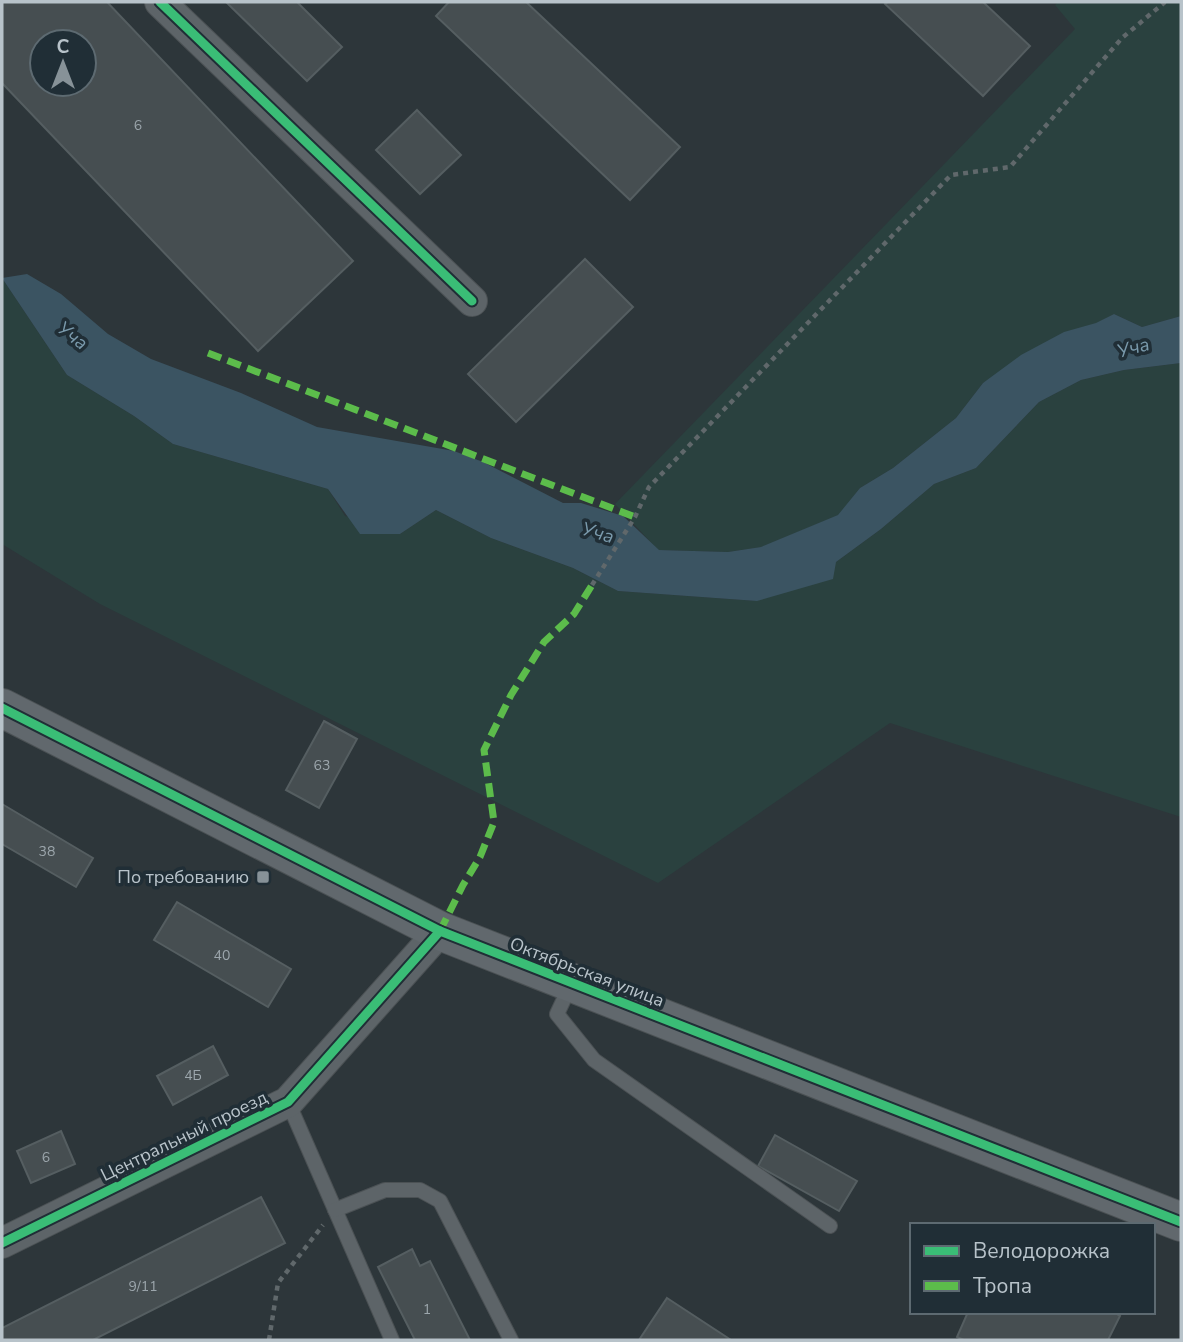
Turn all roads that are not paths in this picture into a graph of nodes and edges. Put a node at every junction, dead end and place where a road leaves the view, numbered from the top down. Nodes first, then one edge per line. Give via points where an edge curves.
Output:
1 (160, 2) edge
2 (472, 301) dead end
3 (2, 708) edge
4 (440, 932) junction
5 (572, 983) junction
6 (288, 1102) junction
7 (335, 1210) junction
8 (1181, 1222) edge
9 (830, 1226) dead end
10 (2, 1243) edge
11 (392, 1340) edge
12 (511, 1340) edge

1 - 2 street
3 - 4 street, Октябрьская улица
4 - 5 street, Октябрьская улица
4 - 6 street, Центральный проезд
5 - 8 street, Октябрьская улица
5 - 9 lane via 557,1014 594,1060
6 - 7 lane
6 - 10 street, Центральный проезд
7 - 11 lane
7 - 12 lane via 385,1190 420,1190 440,1200

